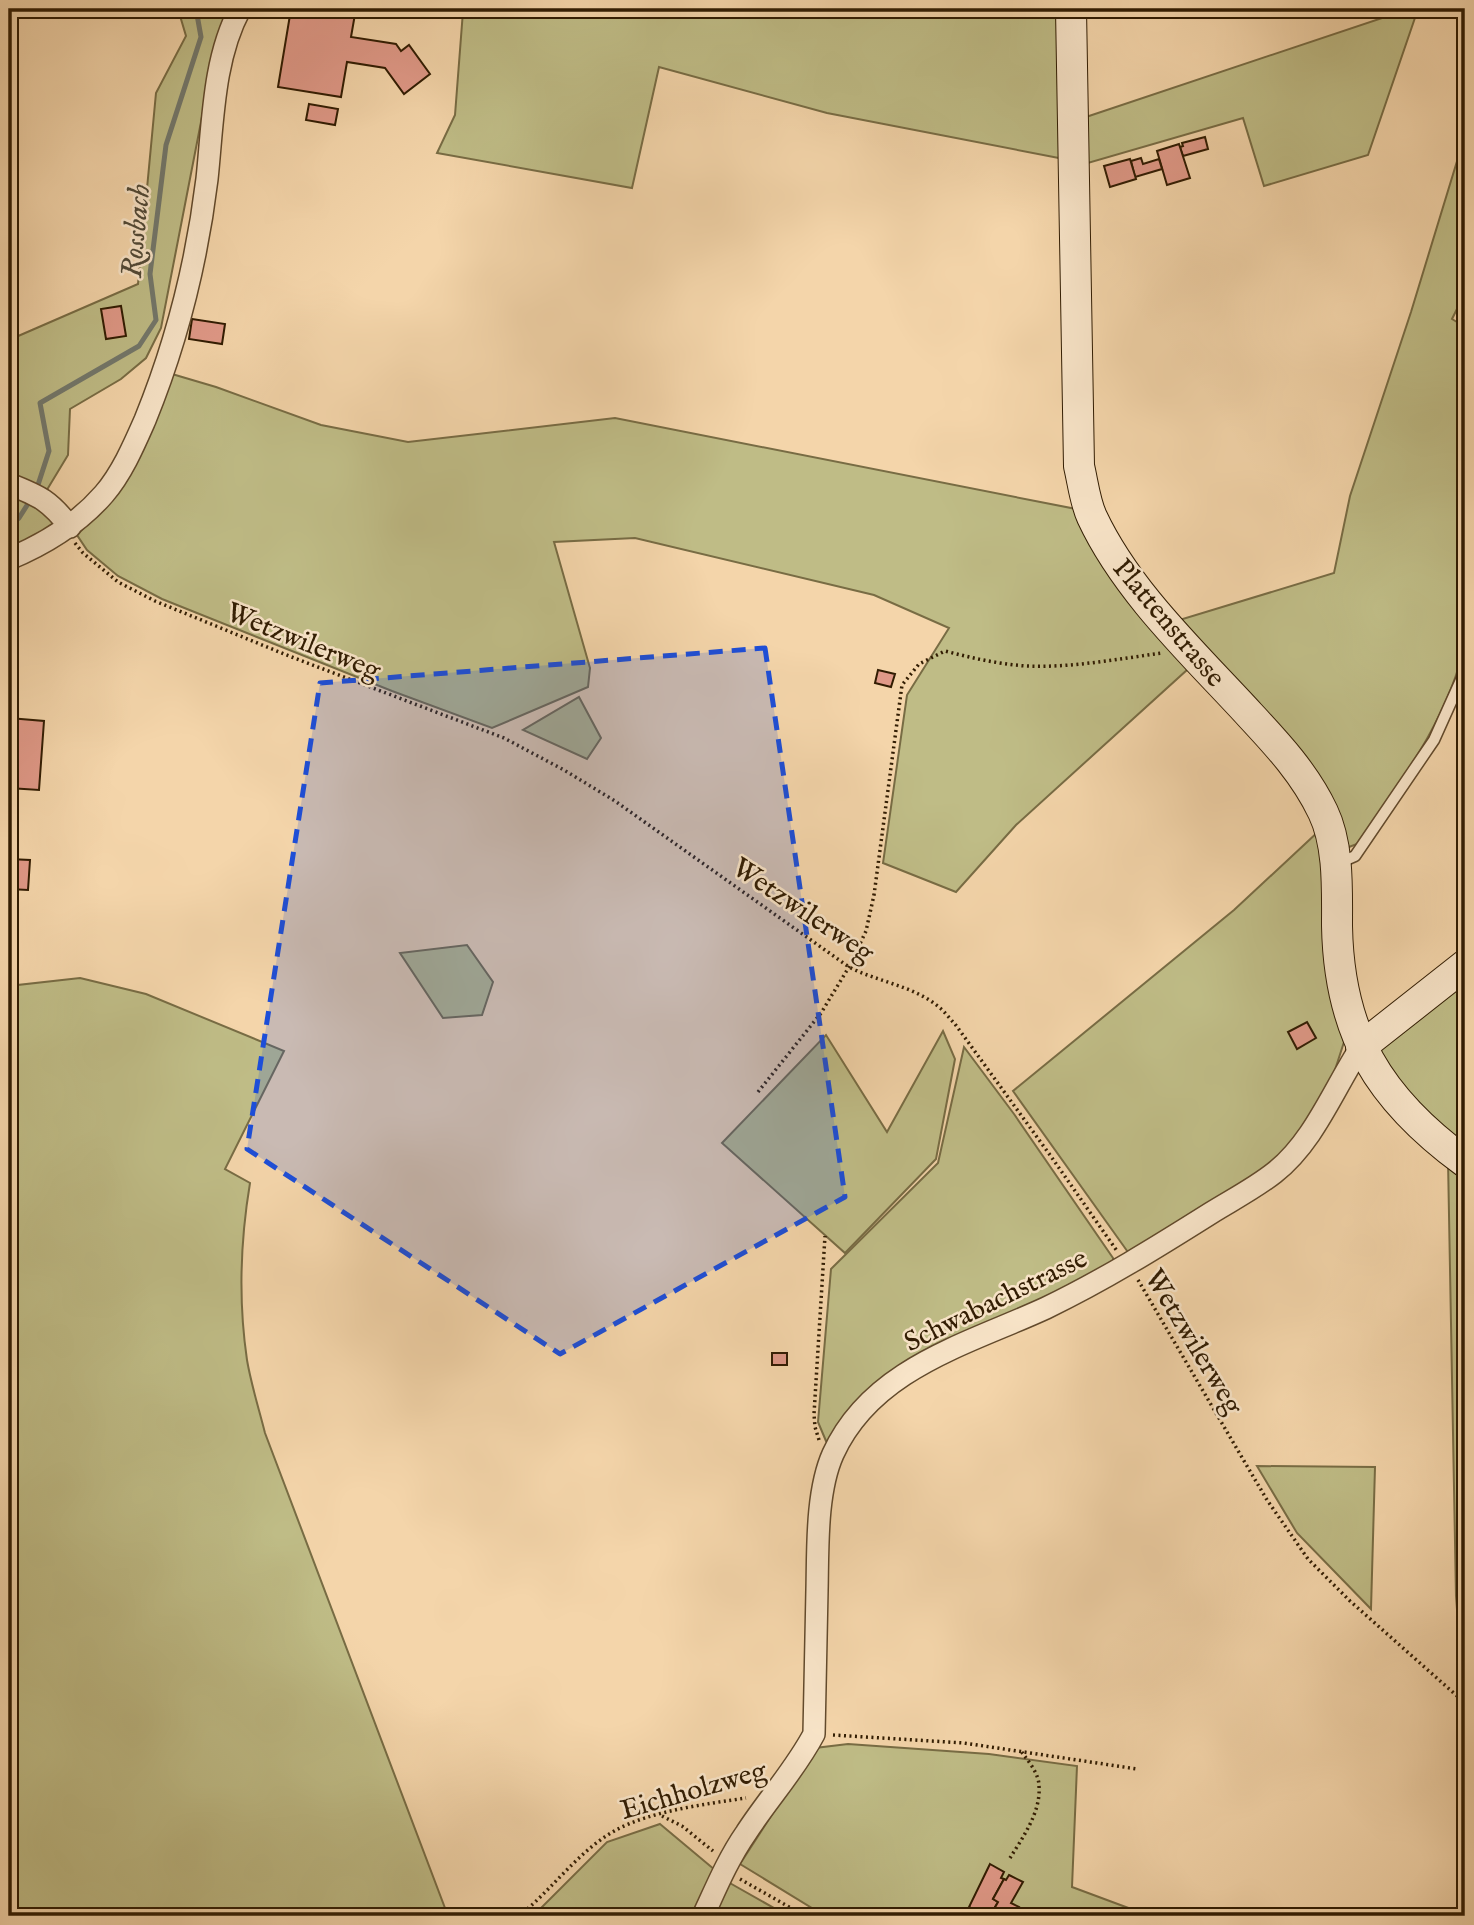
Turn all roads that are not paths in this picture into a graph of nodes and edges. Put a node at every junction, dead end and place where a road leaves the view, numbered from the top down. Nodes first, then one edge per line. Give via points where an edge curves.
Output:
1 (240, 9) edge
2 (1071, 9) edge
3 (26, 491) edge
4 (70, 527) junction
5 (9, 559) edge
6 (1465, 671) edge
7 (1336, 864) junction
8 (1465, 965) edge
9 (1361, 1047) junction
10 (1465, 1162) edge
11 (704, 1916) edge

1 - 4 street via 223,52 200,222 163,377 131,452 105,493
2 - 7 street, Plattenstrasse via 1079,466 1091,514 1113,557 1145,598 1307,781 1325,815
3 - 4 street via 56,508
4 - 5 street
6 - 7 lane via 1434,740 1355,856
7 - 9 street, Plattenstrasse via 1338,952 1345,1001
8 - 9 street
9 - 10 street, Plattenstrasse via 1387,1088
9 - 11 street, Schwabachstrasse via 1305,1139 1275,1173 1127,1266 909,1370 858,1415 832,1456 821,1502 814,1734 726,1866

